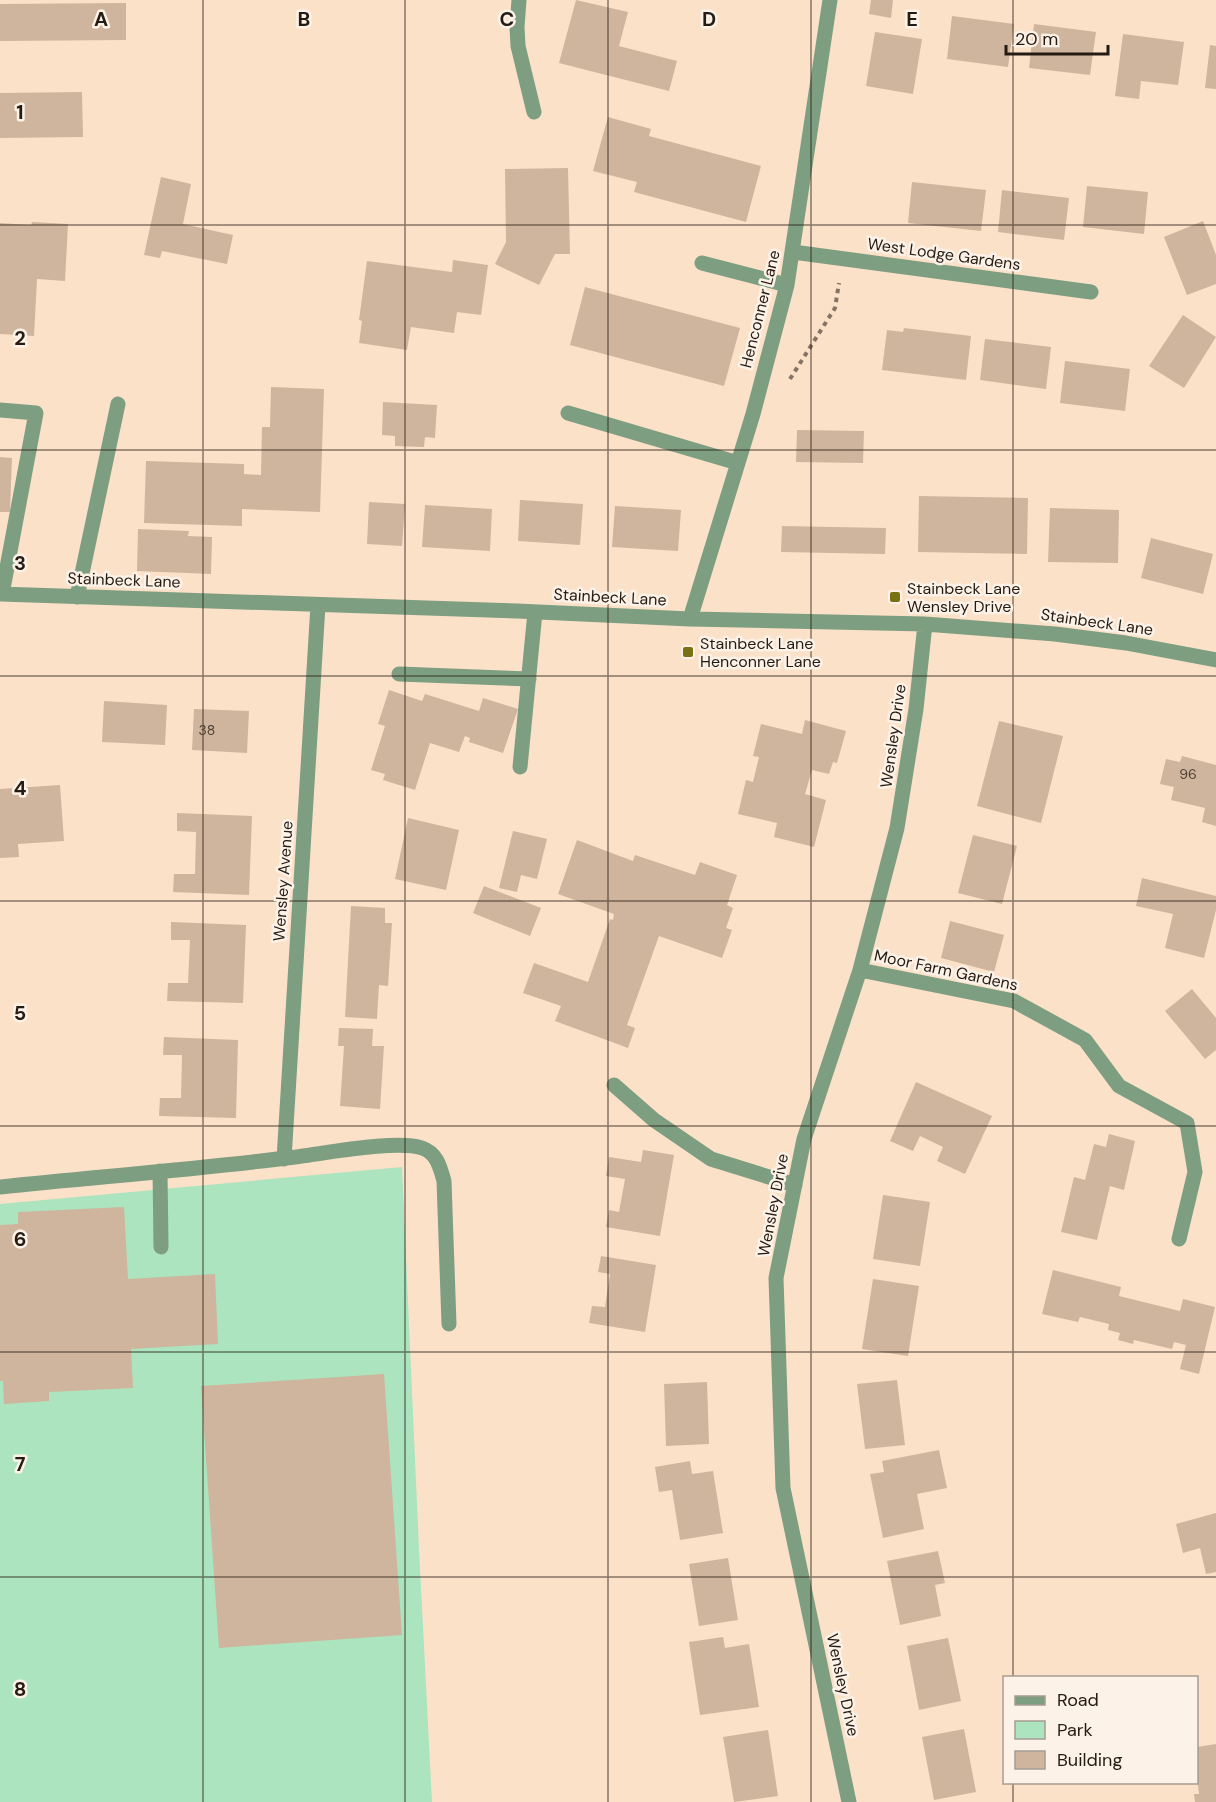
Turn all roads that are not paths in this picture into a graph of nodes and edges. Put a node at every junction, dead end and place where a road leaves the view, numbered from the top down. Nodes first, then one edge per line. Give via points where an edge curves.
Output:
1 (519, 0) edge
2 (830, 0) edge
3 (534, 112) dead end
4 (793, 252) junction
5 (702, 263) dead end
6 (787, 285) junction
7 (1091, 292) dead end
8 (118, 404) dead end
9 (0, 410) edge
10 (568, 413) dead end
11 (738, 463) junction
12 (1, 594) edge
13 (77, 597) junction
14 (318, 605) junction
15 (535, 612) junction
16 (690, 619) junction
17 (925, 624) junction
18 (1216, 660) edge
19 (399, 674) dead end
20 (529, 679) junction
21 (520, 767) dead end
22 (860, 970) junction
23 (614, 1084) dead end
24 (284, 1159) junction
25 (160, 1171) junction
26 (795, 1185) junction
27 (0, 1186) edge
28 (1179, 1239) dead end
29 (161, 1247) dead end
30 (449, 1324) dead end
31 (849, 1802) edge

1 - 3 street via 518,46
2 - 4 street, Henconner Lane
4 - 6 street, Henconner Lane
4 - 7 street, West Lodge Gardens
5 - 6 street
6 - 11 street, Henconner Lane
8 - 13 street
9 - 12 street via 36,413
10 - 11 street
11 - 16 street, Henconner Lane
12 - 13 street, Stainbeck Lane
13 - 14 street, Stainbeck Lane
14 - 15 street, Stainbeck Lane
14 - 24 street, Wensley Avenue
15 - 16 street, Stainbeck Lane
15 - 20 street
16 - 17 street, Stainbeck Lane
17 - 18 street, Stainbeck Lane via 1055,634
17 - 22 street, Wensley Drive via 897,828
19 - 20 street
20 - 21 street
22 - 26 street, Wensley Drive via 804,1139
22 - 28 street, Moor Farm Gardens via 1014,1001 1084,1040 1119,1086 1187,1123 1195,1172
23 - 26 street via 654,1120 711,1159
24 - 25 street
24 - 30 street via 399,1145 430,1152 444,1181
25 - 27 street
25 - 29 street
26 - 31 street, Wensley Drive via 776,1278 783,1488

